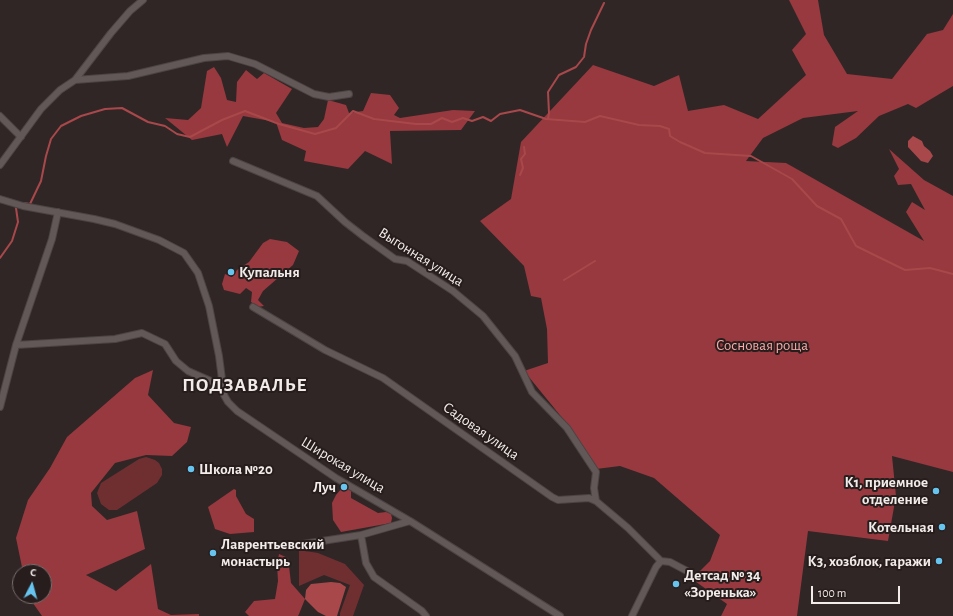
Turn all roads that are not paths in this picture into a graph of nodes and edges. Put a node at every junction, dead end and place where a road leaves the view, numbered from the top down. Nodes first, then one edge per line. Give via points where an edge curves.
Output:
1 (144, 0) edge
2 (75, 80) junction
3 (349, 94) dead end
4 (0, 116) edge
5 (21, 137) junction
6 (233, 161) dead end
7 (0, 165) edge
8 (0, 199) edge
9 (58, 212) junction
10 (253, 307) dead end
11 (16, 345) junction
12 (222, 386) junction
13 (0, 406) edge
14 (596, 501) junction
15 (410, 521) junction
16 (361, 535) junction
17 (290, 546) dead end
18 (661, 561) junction
19 (687, 571) dead end
20 (426, 616) edge
21 (560, 616) edge
22 (632, 616) edge

1 - 2 street via 130,11 111,33
2 - 3 street via 128,76 204,58 228,56 255,64 314,94 329,97
2 - 5 street via 60,90 41,109
4 - 5 street
5 - 7 street
6 - 14 street, Выгонная улица via 317,196 345,222 395,259 407,261 453,291 483,316 515,356 532,392 567,428 596,472
8 - 9 street
9 - 11 street via 52,239
9 - 12 street, Широкая улица via 115,224 159,240 184,253 198,273 209,306
10 - 14 street, Садовая улица via 325,350 383,378 552,497 558,500 589,498
11 - 12 street via 115,339 142,333 165,344 176,361 188,371
11 - 13 street
12 - 15 street, Широкая улица via 228,402 237,411 336,478
14 - 18 street
15 - 16 street
15 - 21 street, Широкая улица
16 - 17 street
16 - 20 street via 366,563 374,576
18 - 19 street via 670,562
18 - 22 street

